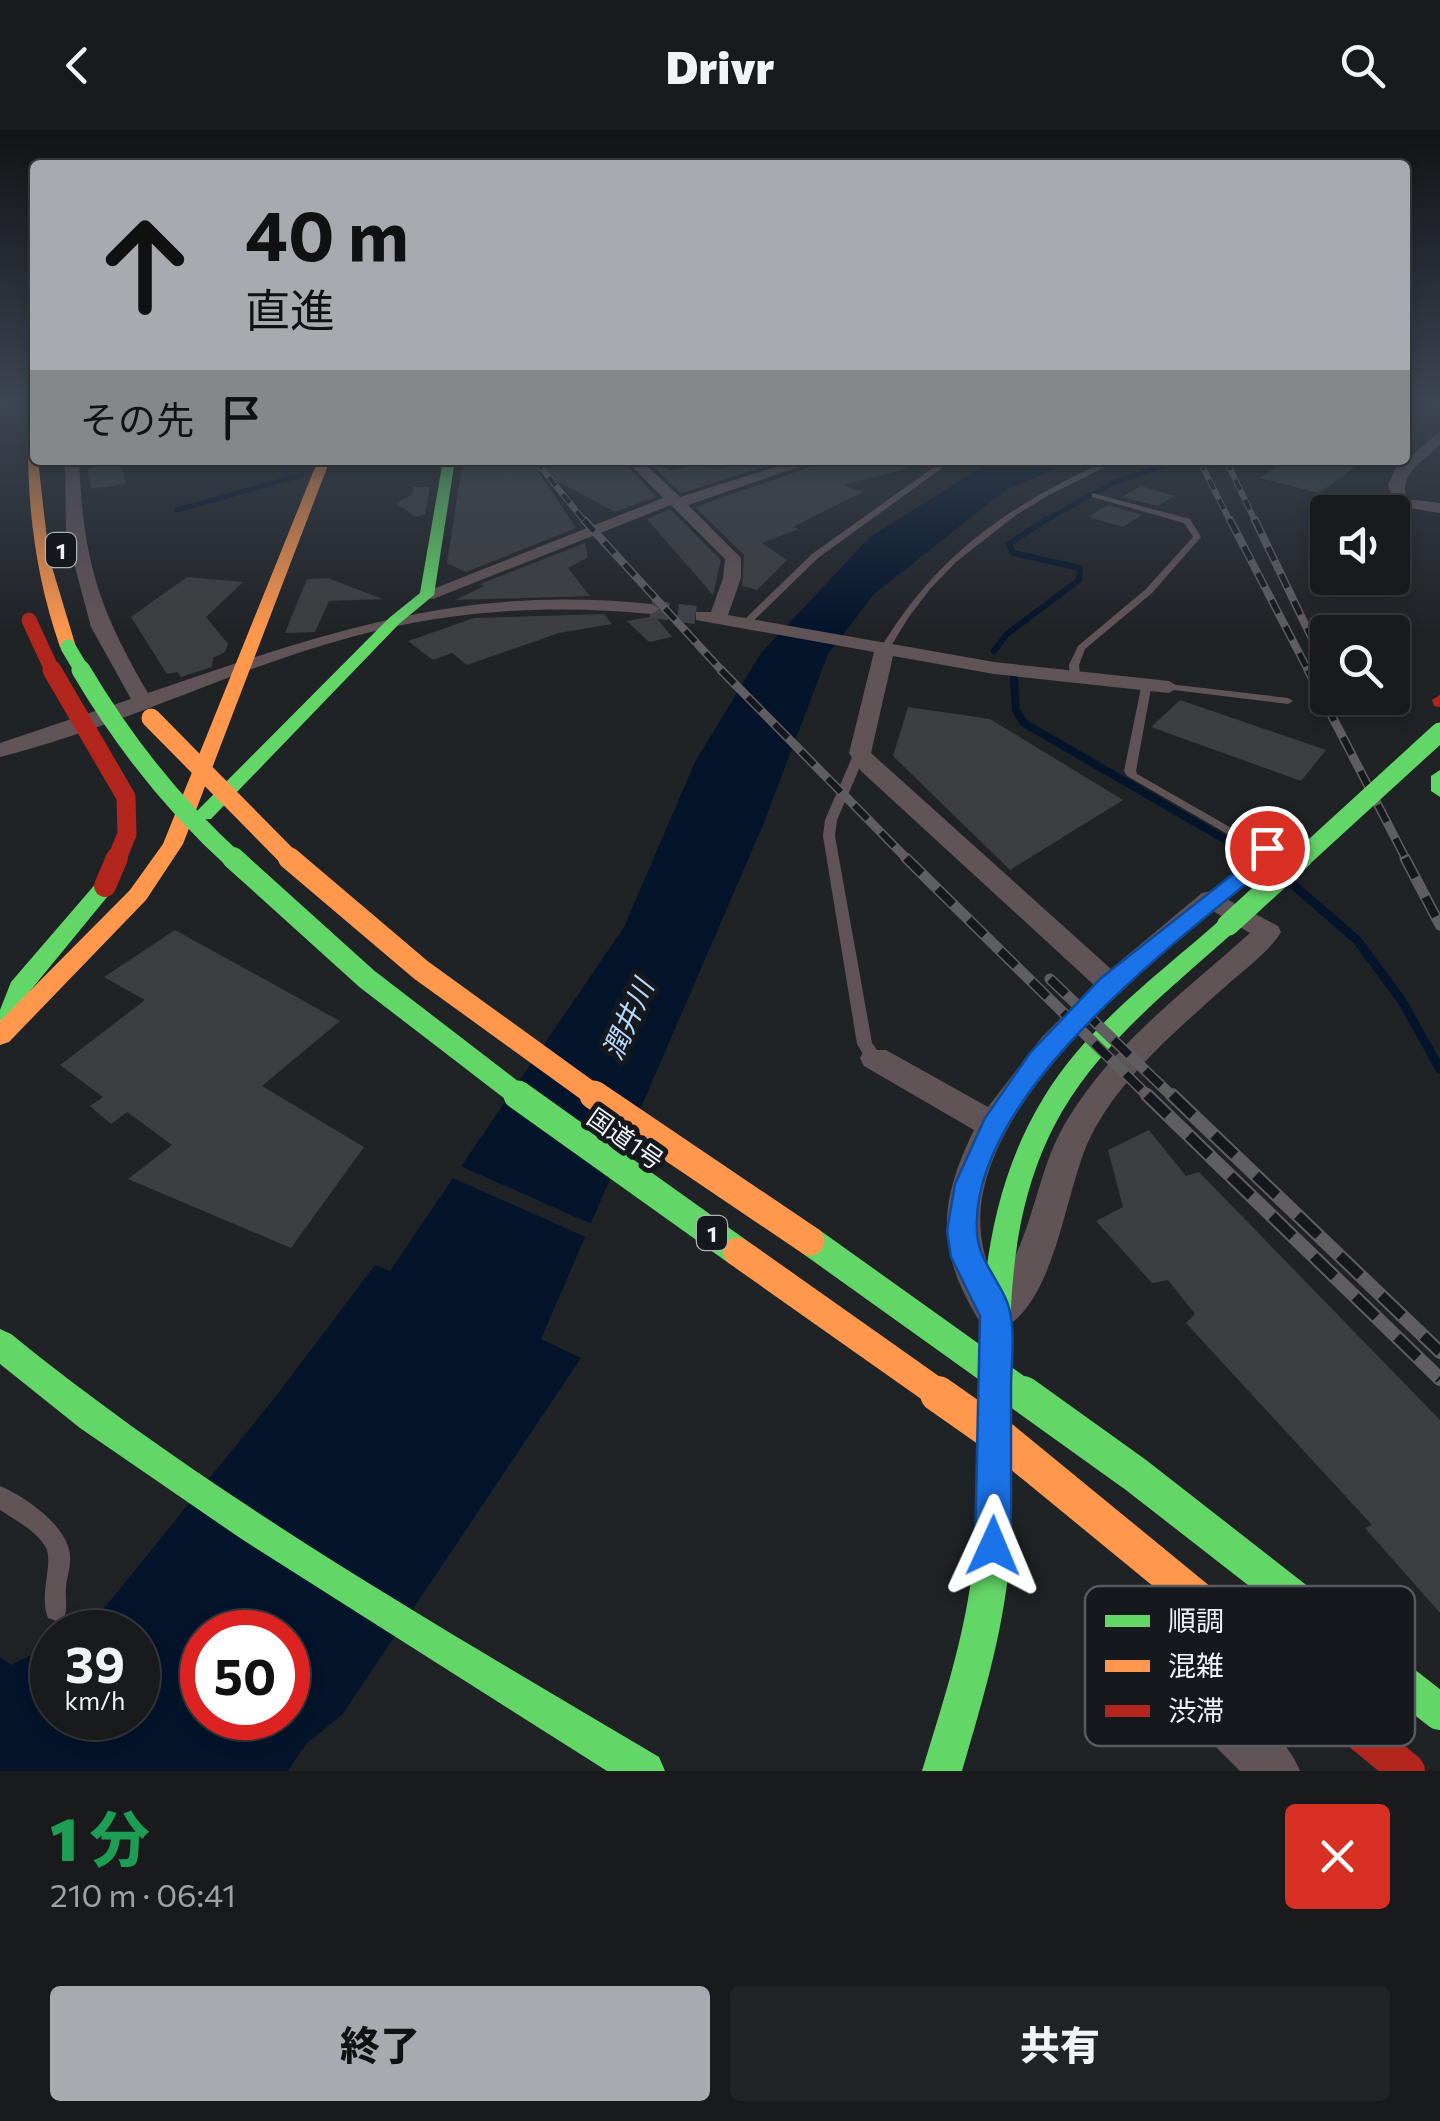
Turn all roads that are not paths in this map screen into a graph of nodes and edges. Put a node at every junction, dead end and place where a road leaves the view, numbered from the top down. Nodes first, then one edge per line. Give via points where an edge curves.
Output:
1 (32, 479) edge
2 (50, 479) edge
3 (73, 479) edge
4 (317, 479) edge
5 (447, 479) edge
6 (652, 479) edge
7 (750, 479) edge
8 (923, 479) edge
9 (1076, 479) edge
10 (1397, 479) edge
11 (1096, 495) dead end
12 (675, 501) junction
13 (1440, 508) edge
14 (30, 525) junction
15 (427, 595) junction
16 (651, 608) tunnel mouth
17 (394, 621) junction
18 (746, 624) junction
19 (885, 650) junction
20 (242, 668) junction
21 (1075, 676) junction
22 (1147, 684) junction
23 (1169, 687) joint
24 (1288, 701) dead end
25 (143, 702) junction
26 (1440, 732) edge
27 (0, 750) edge
28 (860, 753) junction
29 (1440, 776) edge
30 (1440, 792) edge
31 (173, 844) junction
32 (1220, 912) junction
33 (1110, 984) junction
34 (3, 1030) edge
35 (875, 1058) joint
36 (994, 1126) junction
37 (996, 1315) junction
38 (0, 1344) edge
39 (0, 1496) edge
40 (1181, 1586) edge
41 (1283, 1586) edge
42 (56, 1610) dead end
43 (1415, 1692) edge
44 (1440, 1712) edge
45 (1250, 1746) edge
46 (1376, 1746) edge
47 (644, 1771) edge
48 (942, 1771) edge
49 (1275, 1771) edge
50 (1406, 1771) edge

1 - 14 main road, 国道1号 / 1
2 - 41 main road, 国道1号 / 1, bridge via 51,514 69,580 94,636 142,708 260,838 424,975 968,1350
3 - 25 street via 74,533 100,627
4 - 20 main road
5 - 15 main road
6 - 12 street
7 - 12 street
8 - 18 lane via 816,556
9 - 19 lane via 1018,511 928,581
10 - 13 street via 1401,503
11 - 21 lane via 1187,521 1197,537 1149,591 1081,648
12 - 15 street
12 - 18 street via 733,558 732,578 710,617
14 - 34 main road, bridge via 24,564 29,620 76,716 128,794 130,829 105,886 19,988
14 - 40 main road, 国道1号 / 1, bridge via 68,647 108,715 189,818 367,978 498,1081 1002,1439
15 - 17 main road
16 - 17 street via 546,602
17 - 20 street
17 - 31 main road
18 - 19 street
19 - 21 street
19 - 28 street
20 - 25 street
20 - 31 main road
21 - 22 street
22 - 23 street
22 - 32 lane via 1130,772 1271,854 1252,868
23 - 24 lane
25 - 27 street
26 - 32 main road, bridge
28 - 33 street
28 - 35 lane via 830,836 864,1044
29 - 30 main road
31 - 34 main road via 138,895
32 - 33 street
32 - 37 street via 1268,932 1150,1042 1086,1116 1058,1176 1031,1268
33 - 36 street via 1039,1060
35 - 36 street
36 - 37 street via 970,1184 962,1231 977,1285
37 - 48 main road via 993,1546
38 - 47 main road via 176,1474 432,1646
39 - 42 lane via 55,1540
43 - 44 main road, 国道1号 / 1, bridge
45 - 49 street
46 - 50 main road, 国道1号 / 1, bridge

